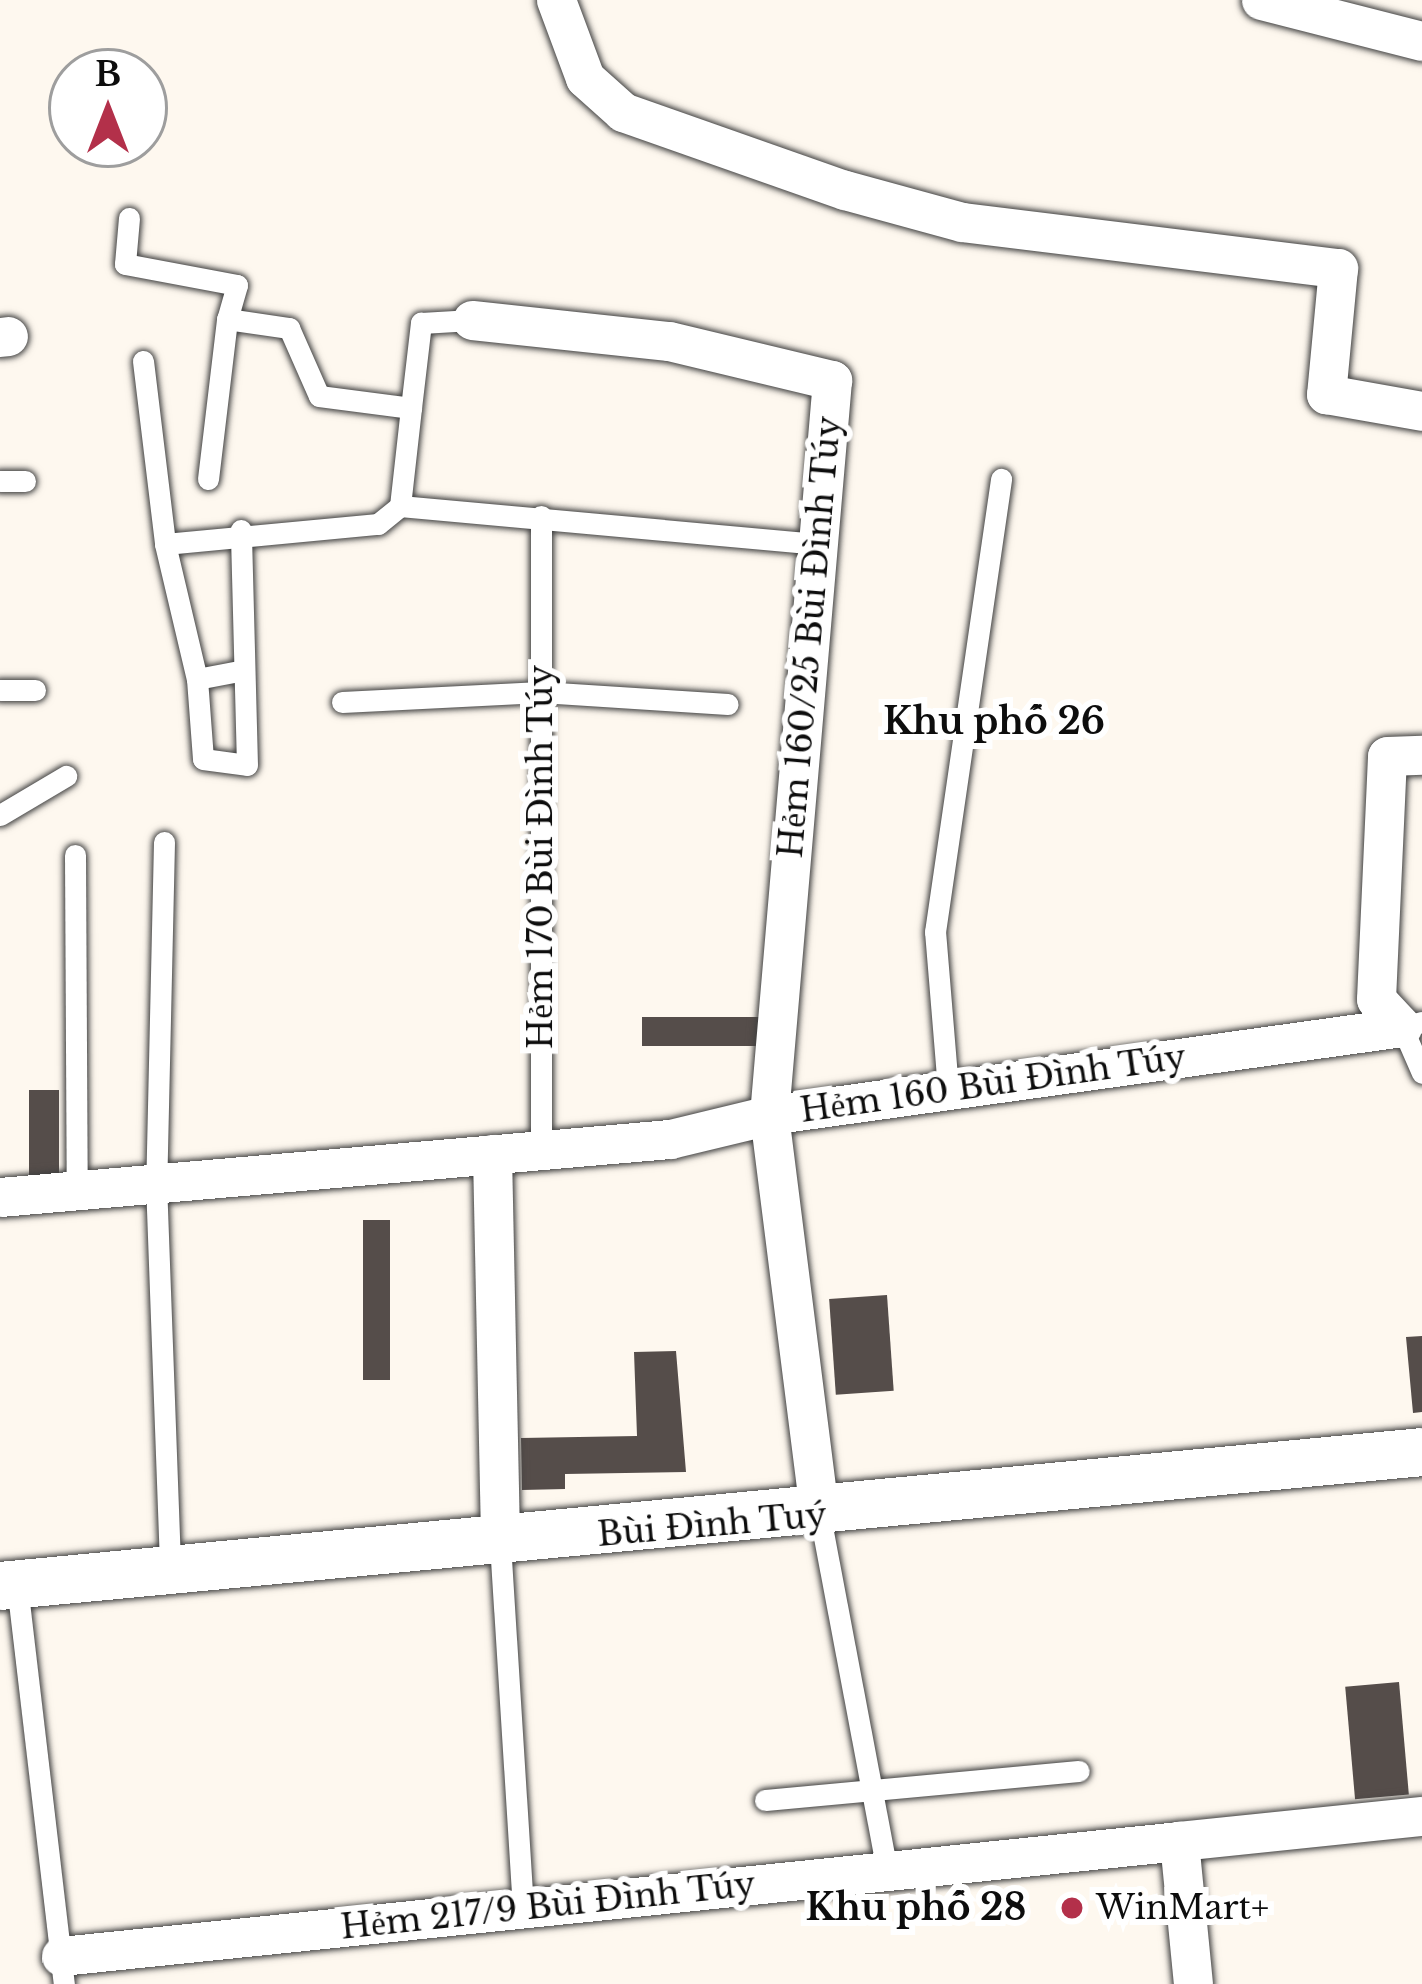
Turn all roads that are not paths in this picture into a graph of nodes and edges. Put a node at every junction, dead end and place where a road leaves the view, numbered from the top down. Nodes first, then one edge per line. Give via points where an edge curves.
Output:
1 (556, 0) edge
2 (1261, 0) edge
3 (1422, 41) edge
4 (129, 218) dead end
5 (227, 320) junction
6 (472, 320) joint
7 (143, 361) dead end
8 (411, 408) junction
9 (1422, 411) edge
10 (208, 479) dead end
11 (1001, 479) dead end
12 (0, 481) edge
13 (25, 481) dead end
14 (400, 506) junction
15 (541, 516) junction
16 (241, 530) junction
17 (165, 544) junction
18 (819, 544) junction
19 (244, 670) junction
20 (197, 679) junction
21 (0, 690) edge
22 (35, 690) dead end
23 (541, 692) junction
24 (342, 703) dead end
25 (728, 704) dead end
26 (1422, 755) edge
27 (66, 776) dead end
28 (0, 815) edge
29 (164, 842) dead end
30 (75, 855) dead end
31 (1412, 1024) edge
32 (1422, 1072) edge
33 (948, 1089) junction
34 (769, 1115) junction
35 (541, 1150) junction
36 (492, 1154) junction
37 (156, 1182) junction
38 (77, 1189) junction
39 (0, 1197) edge
40 (1422, 1452) edge
41 (820, 1516) junction
42 (500, 1544) junction
43 (170, 1571) junction
44 (9, 1585) edge
45 (1078, 1771) dead end
46 (878, 1790) junction
47 (765, 1799) dead end
48 (1422, 1816) edge
49 (1179, 1841) junction
50 (887, 1871) junction
51 (523, 1908) junction
52 (62, 1970) edge
53 (1193, 1984) edge

1 - 9 street via 585,78 623,112 845,190 962,222 1338,268 1326,394
2 - 3 street
4 - 5 lane via 125,264 237,284
5 - 8 lane via 289,328 319,396
5 - 10 lane
6 - 8 lane via 421,322
6 - 18 street, Hẻm 160/25 Bùi Đình Túy via 669,341 832,380
7 - 17 lane
8 - 14 lane
11 - 33 lane via 935,932
12 - 13 lane
14 - 15 lane
14 - 16 lane via 378,524
15 - 18 lane
15 - 23 lane, Hẻm 170 Bùi Đình Túy
16 - 17 lane
16 - 19 lane
17 - 20 lane
18 - 34 street, Hẻm 160/25 Bùi Đình Túy
19 - 20 lane
19 - 20 lane via 247,765 203,759
21 - 22 lane
23 - 24 lane
23 - 25 lane
23 - 35 lane, Hẻm 170 Bùi Đình Túy
26 - 31 street via 1387,756 1376,999
27 - 28 lane
29 - 37 lane
30 - 38 lane
31 - 32 lane
31 - 33 street, Hẻm 160 Bùi Đình Túy
33 - 34 street, Hẻm 160 Bùi Đình Túy
34 - 35 street via 670,1139
34 - 41 street, Hẻm 160 Bùi Đình Túy
35 - 36 street
36 - 37 street
36 - 42 street
37 - 38 street
37 - 43 lane
38 - 39 street
40 - 41 street, Bùi Đình Tuý
41 - 42 street, Bùi Đình Tuý
41 - 46 lane
42 - 43 street, Bùi Đình Tuý
42 - 51 lane
43 - 44 street, Bùi Đình Tuý
44 - 52 lane
45 - 46 lane
46 - 47 lane
46 - 50 lane
48 - 49 street, Hẻm 217/9 Bùi Đình Túy
49 - 50 street, Hẻm 217/9 Bùi Đình Túy
49 - 53 street
50 - 51 street, Hẻm 217/9 Bùi Đình Túy
51 - 52 street, Hẻm 217/9 Bùi Đình Túy

